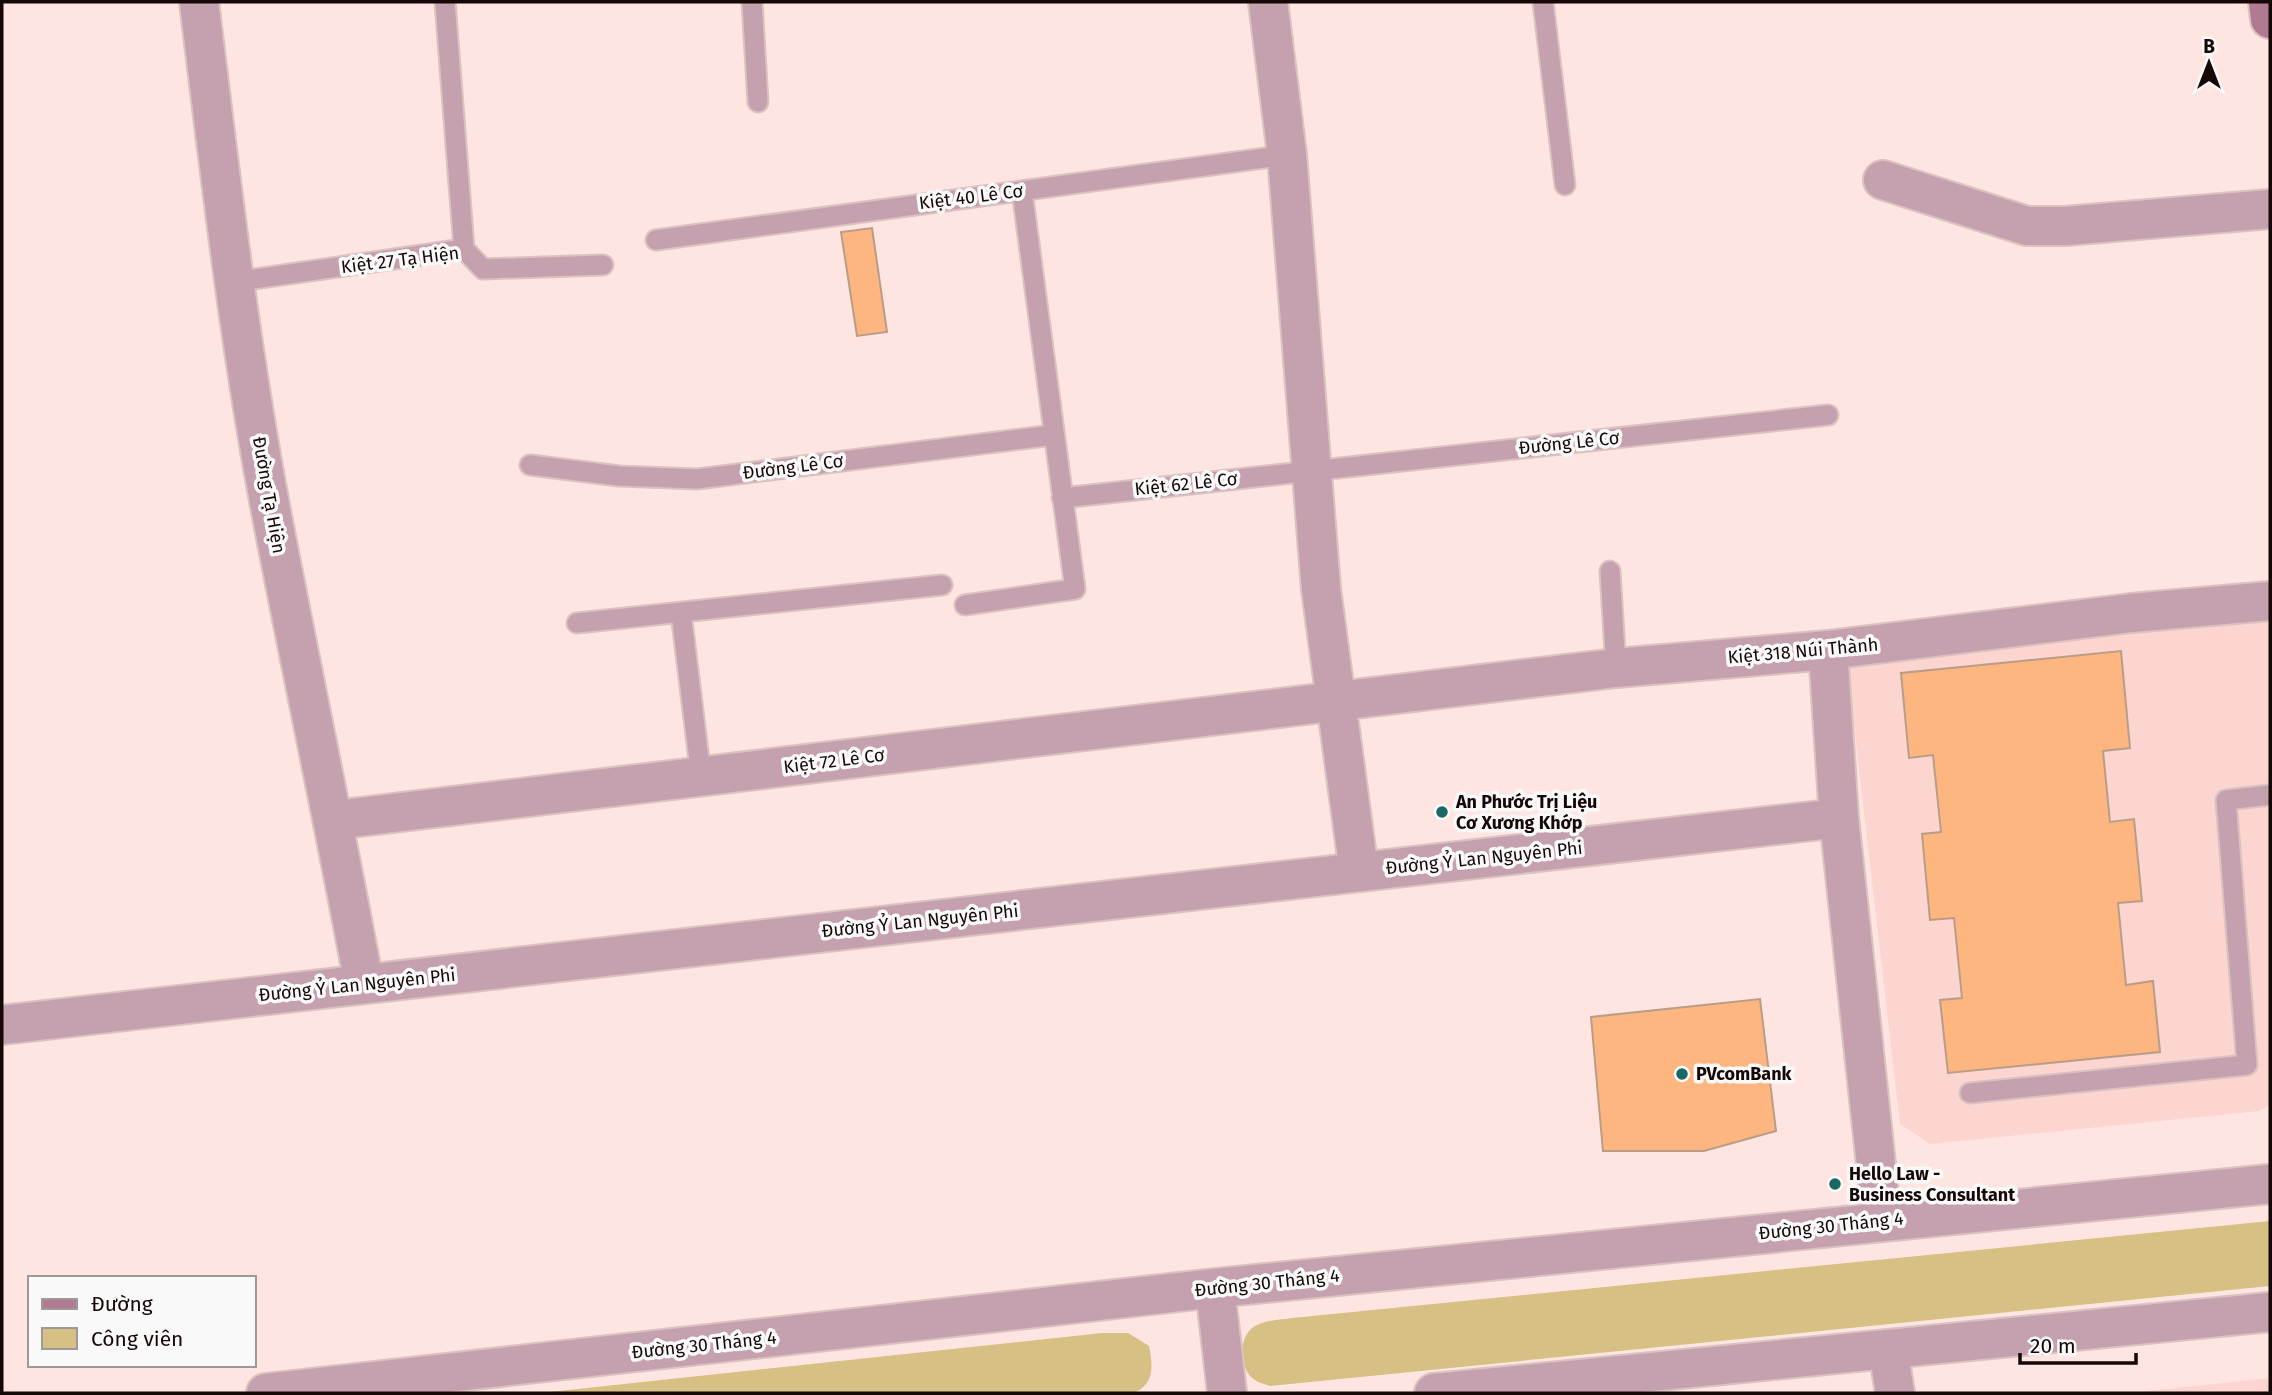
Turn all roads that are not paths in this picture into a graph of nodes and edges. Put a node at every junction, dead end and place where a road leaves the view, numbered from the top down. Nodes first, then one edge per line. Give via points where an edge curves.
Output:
1 (199, 2) edge
2 (445, 2) edge
3 (752, 2) edge
4 (1268, 2) edge
5 (1543, 2) edge
6 (2268, 2) edge
7 (2270, 19) edge
8 (758, 102) dead end
9 (1287, 155) junction
10 (1883, 180) dead end
11 (1565, 185) dead end
12 (1022, 191) junction
13 (2270, 209) edge
14 (656, 240) dead end
15 (464, 249) junction
16 (603, 265) dead end
17 (233, 282) junction
18 (1828, 415) dead end
19 (1054, 435) junction
20 (530, 465) dead end
21 (1310, 471) junction
22 (1062, 498) junction
23 (1610, 571) dead end
24 (942, 585) dead end
25 (2270, 601) edge
26 (965, 605) dead end
27 (681, 613) junction
28 (577, 623) dead end
29 (1828, 650) junction
30 (1616, 668) junction
31 (1335, 701) junction
32 (702, 776) junction
33 (2270, 795) edge
34 (1839, 818) junction
35 (334, 820) junction
36 (1359, 872) junction
37 (363, 984) junction
38 (2, 1025) edge
39 (1970, 1093) dead end
40 (2270, 1184) edge
41 (1882, 1221) junction
42 (1215, 1288) junction
43 (2270, 1312) edge
44 (1888, 1349) junction
45 (266, 1393) edge
46 (1227, 1393) edge
47 (1434, 1393) edge
48 (1895, 1393) edge

1 - 17 street, Đường Tạ Hiện
2 - 15 lane
3 - 8 lane
4 - 9 street
5 - 11 lane
6 - 7 main road
9 - 12 lane, Kiệt 40 Lê Cơ
9 - 21 street
10 - 13 street via 2027,226
12 - 14 lane, Kiệt 40 Lê Cơ
12 - 19 lane
15 - 16 lane, Kiệt 27 Tạ Hiện via 483,269
15 - 17 lane, Kiệt 27 Tạ Hiện
17 - 35 street, Đường Tạ Hiện via 271,510
18 - 21 lane, Đường Lê Cơ
19 - 20 lane, Đường Lê Cơ via 696,479
19 - 22 lane
21 - 22 lane, Kiệt 62 Lê Cơ
21 - 31 street
22 - 26 lane via 1075,589
23 - 30 lane
24 - 27 lane
25 - 29 street, Kiệt 318 Núi Thành
27 - 28 lane
27 - 32 lane
29 - 30 street, Kiệt 318 Núi Thành
29 - 34 street
30 - 31 street, Kiệt 318 Núi Thành
31 - 32 street, Kiệt 72 Lê Cơ
31 - 36 street
32 - 35 street, Kiệt 72 Lê Cơ
33 - 39 lane via 2226,800 2247,1065
34 - 36 street, Đường Ỷ Lan Nguyên Phi
34 - 41 street
35 - 37 street, Đường Tạ Hiện
36 - 37 street, Đường Ỷ Lan Nguyên Phi
37 - 38 street, Đường Ỷ Lan Nguyên Phi
40 - 41 street, Đường 30 Tháng 4
41 - 42 street, Đường 30 Tháng 4
42 - 45 street, Đường 30 Tháng 4
42 - 46 street
43 - 44 street
44 - 47 street
44 - 48 street

